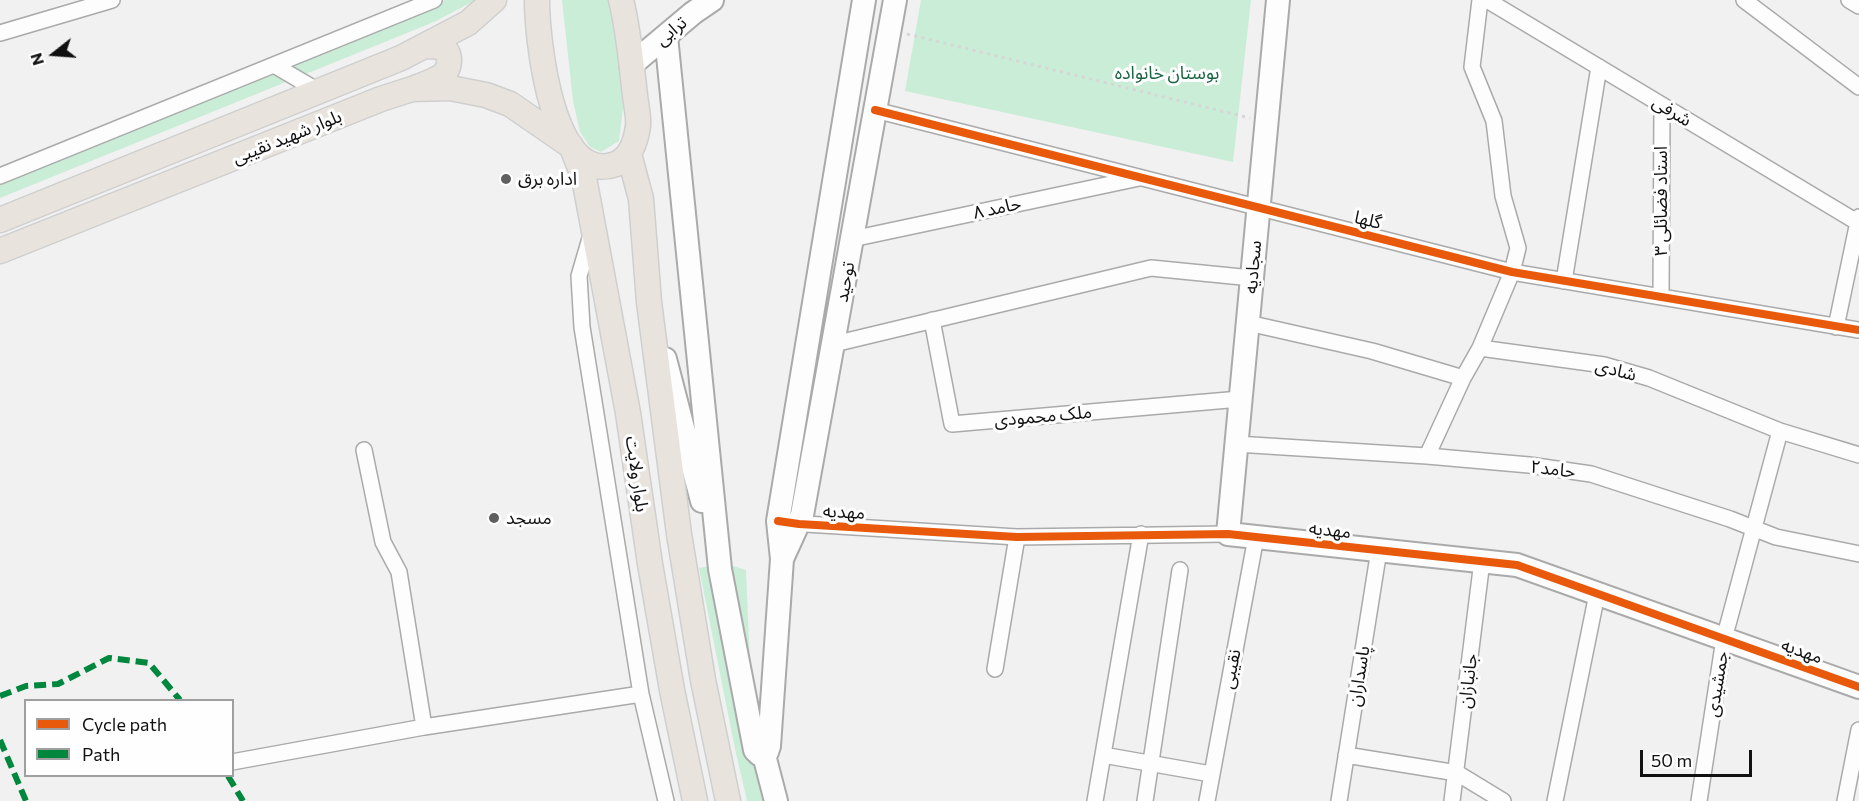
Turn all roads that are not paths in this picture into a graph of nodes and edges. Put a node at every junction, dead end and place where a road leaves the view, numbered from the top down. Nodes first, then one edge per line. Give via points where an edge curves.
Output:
1 (112, 0) edge
2 (434, 0) edge
3 (494, 0) edge
4 (537, 0) edge
5 (621, 0) edge
6 (712, 0) edge
7 (864, 0) edge
8 (895, 0) edge
9 (1278, 0) edge
10 (1480, 0) edge
11 (1487, 0) edge
12 (1744, 0) edge
13 (1849, 0) edge
14 (1859, 6) edge
15 (0, 33) edge
16 (666, 36) junction
17 (426, 46) junction
18 (274, 65) junction
19 (632, 65) junction
20 (1599, 67) junction
21 (1859, 87) edge
22 (412, 90) junction
23 (320, 92) junction
24 (1662, 105) junction
25 (875, 110) junction
26 (572, 148) junction
27 (628, 154) junction
28 (0, 176) edge
29 (1142, 178) junction
30 (1258, 207) junction
31 (1858, 219) edge
32 (0, 220) edge
33 (593, 229) junction
34 (852, 239) junction
35 (0, 251) edge
36 (1512, 272) junction
37 (1252, 278) junction
38 (1564, 281) junction
39 (1661, 297) junction
40 (650, 302) junction
41 (932, 320) junction
42 (1248, 323) junction
43 (1836, 327) junction
44 (1859, 330) edge
45 (834, 344) junction
46 (1480, 348) junction
47 (1463, 378) junction
48 (1240, 399) junction
49 (1780, 431) junction
50 (1236, 444) junction
51 (364, 450) dead end
52 (1859, 455) edge
53 (1427, 456) junction
54 (788, 523) junction
55 (1753, 528) junction
56 (1141, 534) junction
57 (1228, 534) junction
58 (1017, 537) junction
59 (1256, 537) junction
60 (1379, 550) junction
61 (1859, 555) edge
62 (1482, 561) junction
63 (720, 569) junction
64 (1180, 570) dead end
65 (1597, 594) junction
66 (1724, 639) junction
67 (995, 669) dead end
68 (1859, 687) edge
69 (641, 694) junction
70 (424, 727) junction
71 (1859, 730) edge
72 (764, 755) junction
73 (1103, 755) junction
74 (1346, 755) junction
75 (234, 762) edge
76 (1150, 765) junction
77 (1456, 773) junction
78 (1211, 774) junction
79 (666, 801) edge
80 (694, 801) edge
81 (728, 801) edge
82 (777, 801) edge
83 (1095, 801) edge
84 (1145, 801) edge
85 (1207, 801) edge
86 (1339, 801) edge
87 (1452, 801) edge
88 (1503, 801) edge
89 (1555, 801) edge
90 (1699, 801) edge
91 (1845, 801) edge

1 - 15 street
2 - 18 street
3 - 17 main road, بلوار شهید نقیبی via 468,22
4 - 26 main road, بلوار ولایت via 548,91 562,132
5 - 19 main road
6 - 16 main road, ترابی
7 - 54 main road, توحید
8 - 25 main road, توحید
9 - 30 main road, سجادیه
10 - 36 street via 1472,68 1494,121 1503,196 1518,248
11 - 20 street, شرفی
12 - 21 street
13 - 14 street
16 - 19 main road, ترابی
16 - 63 main road
17 - 22 main road via 446,50 449,66 444,75
17 - 23 main road, بلوار شهید نقیبی
18 - 23 street
18 - 28 street
19 - 27 main road via 638,125
20 - 24 street, شرفی
20 - 38 street
22 - 26 main road, بلوار شهید نقیبی via 450,88 486,95 510,104
22 - 35 main road, بلوار شهید نقیبی
23 - 32 main road, بلوار شهید نقیبی
24 - 31 street, شرفی
24 - 39 street, استاد فضائلی ۳
25 - 29 street, گلها
25 - 34 main road, توحید
26 - 27 main road, بلوار شهید نقیبی via 597,168 621,161
26 - 33 main road, بلوار ولایت via 584,178
27 - 40 main road, بلوار ولایت via 641,199
29 - 30 street, گلها
29 - 34 street, حامد ۸
30 - 36 street, گلها
30 - 37 main road, سجادیه
31 - 43 street
33 - 69 street via 579,276 582,327
33 - 80 main road, بلوار ولایت
34 - 45 main road, توحید
36 - 38 street, گلها
36 - 46 street
37 - 41 street via 1151,268
37 - 42 main road, سجادیه
38 - 39 street, گلها
39 - 43 street, گلها
40 - 63 main road
40 - 81 main road, بلوار ولایت via 679,534
41 - 45 street
41 - 48 street, ملک محمودی via 952,424
42 - 47 street via 1372,351
42 - 48 main road, سجادیه
43 - 44 street, گلها
45 - 54 main road, توحید
46 - 47 street
46 - 49 street, شادی via 1604,365 1649,378
47 - 53 street
48 - 50 main road, سجادیه
49 - 52 street, شادی
49 - 55 street, جمشیدی
50 - 53 street, حامد۲
50 - 57 main road, سجادیه
51 - 70 street via 383,542 399,572
53 - 55 street, حامد۲ via 1591,474
54 - 58 street, مهدیه
54 - 72 main road, توحید via 769,746
55 - 61 street, حامد۲ via 1776,537
55 - 66 street, جمشیدی
56 - 57 street, مهدیه
56 - 58 street, مهدیه
56 - 73 street
57 - 59 main road, مهدیه
58 - 67 street
59 - 60 main road, مهدیه
59 - 78 street, نقیبی
60 - 62 main road, مهدیه
60 - 74 street, پاسداران
62 - 65 main road, مهدیه via 1517,565
62 - 77 street, جانبازان
63 - 72 main road via 755,750
64 - 76 street
65 - 66 main road, مهدیه
65 - 89 street
66 - 68 main road, مهدیه
66 - 90 street, جمشیدی
69 - 70 street
69 - 79 street
70 - 75 street
71 - 91 street
72 - 82 main road
73 - 76 street
73 - 83 street
74 - 77 street
74 - 86 street, پاسداران
76 - 78 street
76 - 84 street
77 - 87 street, جانبازان
77 - 88 street
78 - 85 street, نقیبی

